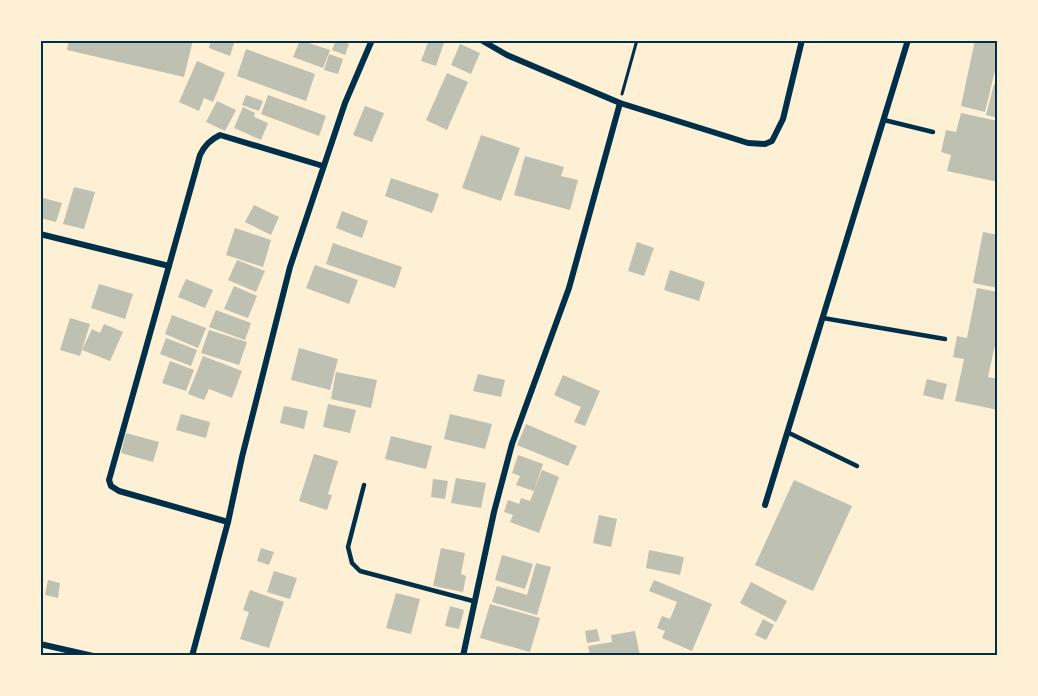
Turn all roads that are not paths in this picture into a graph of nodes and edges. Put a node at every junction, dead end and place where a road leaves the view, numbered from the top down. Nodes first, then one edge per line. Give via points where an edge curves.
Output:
1 (372, 40) edge
2 (481, 40) edge
3 (802, 40) edge
4 (908, 40) edge
5 (620, 103) junction
6 (884, 120) junction
7 (933, 132) dead end
8 (323, 166) junction
9 (40, 234) edge
10 (169, 266) junction
11 (823, 318) junction
12 (945, 339) dead end
13 (788, 432) junction
14 (856, 466) dead end
15 (364, 485) dead end
16 (765, 505) dead end
17 (228, 522) junction
18 (473, 601) junction
19 (40, 644) edge
20 (93, 656) edge
21 (192, 656) edge
22 (463, 656) edge

1 - 8 street
2 - 5 street via 507,56
3 - 5 street via 783,118 772,141 765,144 748,143
4 - 6 street
5 - 18 street via 568,288 512,444
6 - 7 lane
6 - 11 street
8 - 10 street via 233,138 220,135 212,139 200,154
8 - 17 street via 290,267
9 - 10 street
10 - 17 street via 109,483 119,491
11 - 12 lane
11 - 13 street
13 - 14 lane
13 - 16 street
15 - 18 lane via 348,547 352,563 360,571
17 - 21 street
18 - 22 street
19 - 20 street

